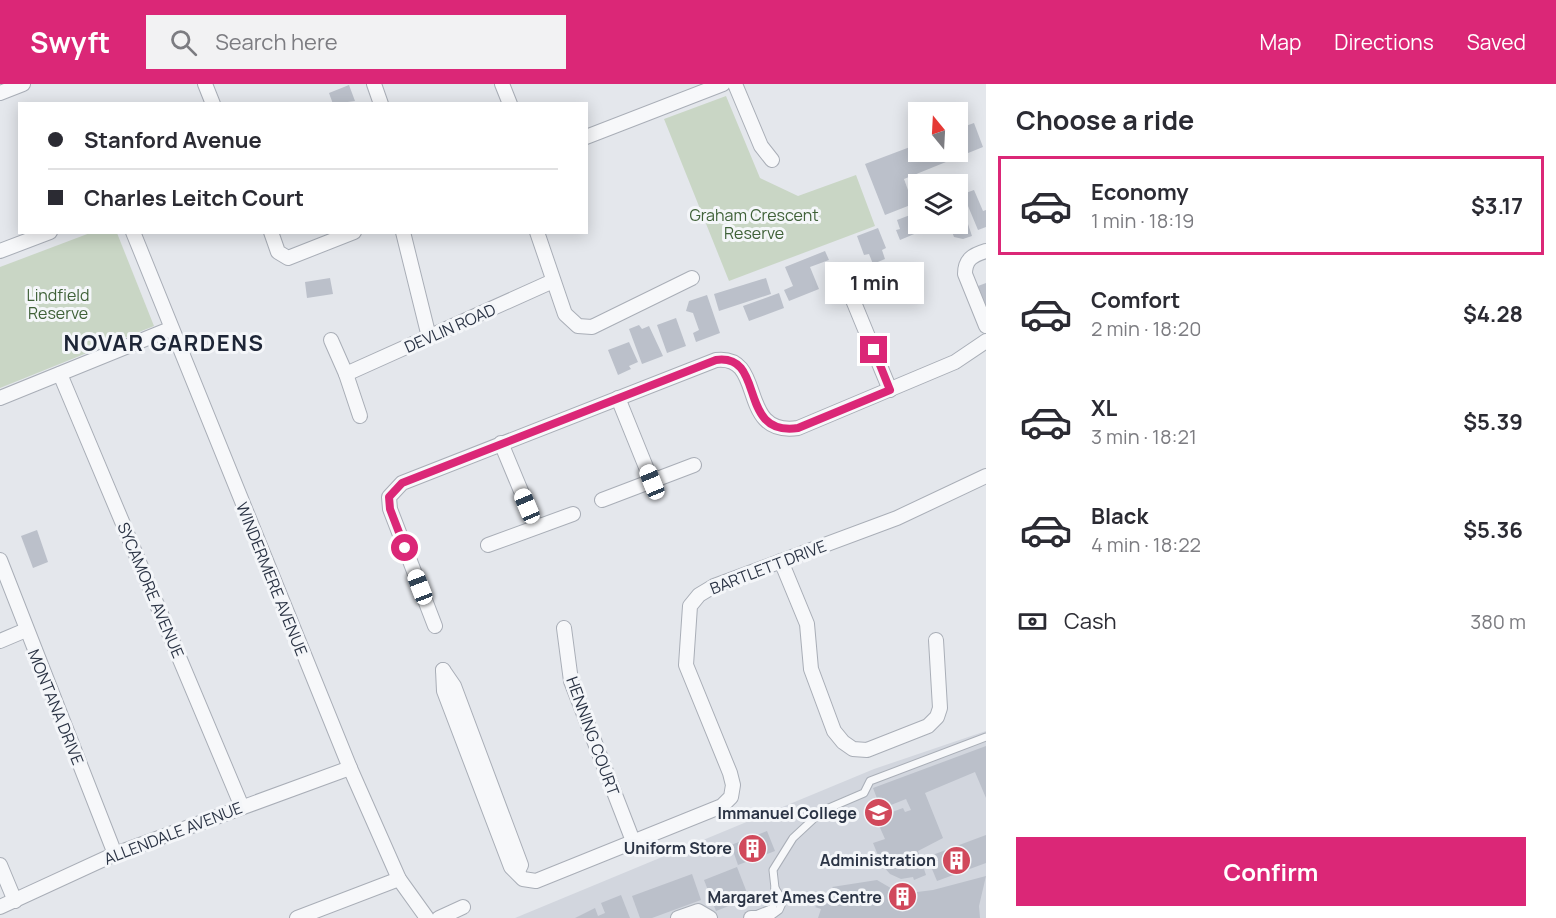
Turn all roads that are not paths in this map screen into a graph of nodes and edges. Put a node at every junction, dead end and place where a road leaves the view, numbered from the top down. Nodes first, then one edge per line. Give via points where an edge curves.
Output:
1 (23, 84) edge
2 (206, 84) edge
3 (374, 84) edge
4 (502, 84) edge
5 (723, 84) edge
6 (735, 84) edge
7 (0, 93) edge
8 (212, 102) edge
9 (380, 102) edge
10 (509, 102) edge
11 (588, 137) edge
12 (772, 160) dead end
13 (45, 234) edge
14 (134, 234) edge
15 (272, 234) edge
16 (349, 234) edge
17 (403, 234) edge
18 (538, 234) edge
19 (986, 250) edge
20 (0, 251) edge
21 (842, 271) dead end
22 (692, 279) dead end
23 (553, 282) junction
24 (986, 326) edge
25 (170, 329) junction
26 (429, 337) junction
27 (331, 340) dead end
28 (986, 341) edge
29 (60, 374) junction
30 (346, 374) junction
31 (890, 390) junction
32 (0, 398) edge
33 (618, 398) junction
34 (360, 416) dead end
35 (501, 443) junction
36 (694, 465) dead end
37 (986, 477) edge
38 (652, 482) junction
39 (602, 500) dead end
40 (573, 514) dead end
41 (536, 527) junction
42 (488, 545) dead end
43 (0, 560) edge
44 (781, 561) junction
45 (435, 626) dead end
46 (564, 628) dead end
47 (26, 630) junction
48 (936, 640) dead end
49 (0, 641) edge
50 (986, 736) edge
51 (350, 768) junction
52 (242, 807) junction
53 (633, 841) junction
54 (115, 854) junction
55 (0, 865) edge
56 (518, 871) junction
57 (399, 879) junction
58 (776, 888) junction
59 (15, 901) junction
60 (0, 907) edge
61 (463, 907) dead end
62 (297, 918) edge
63 (427, 918) edge
64 (439, 918) edge
65 (678, 918) edge
66 (710, 918) edge
67 (759, 918) edge

1 - 7 street
2 - 8 street
3 - 9 street
4 - 10 street
5 - 11 street
6 - 12 street via 761,146
13 - 20 street
14 - 25 street, WINDERMERE AVENUE
15 - 16 street via 278,252 288,258
17 - 26 street
18 - 23 street
19 - 24 street via 971,256 965,274
21 - 31 street
22 - 23 street via 592,327 578,326 565,314
23 - 26 street, DEVLIN ROAD
25 - 29 street
25 - 51 street, WINDERMERE AVENUE
26 - 30 street, DEVLIN ROAD
27 - 30 street
28 - 31 street via 955,362
29 - 32 street
29 - 52 street, SYCAMORE AVENUE
30 - 34 street
31 - 33 street via 798,428 783,430 764,419 744,373 727,358
33 - 35 street
33 - 38 street
35 - 41 street
35 - 45 street via 402,483 389,497 390,509
36 - 38 street
37 - 44 street, BARTLETT DRIVE via 897,518
38 - 39 street
40 - 41 street
41 - 42 street
43 - 47 street, MONTANA DRIVE
44 - 48 street via 807,624 814,680 834,731 853,749 867,750 928,726 937,717 940,708
44 - 53 street, BARTLETT DRIVE via 714,586 690,606 686,665 730,773 731,797 722,806
46 - 53 street, HENNING COURT via 571,681
47 - 49 street
47 - 54 street, MONTANA DRIVE
50 - 58 lane via 870,781 864,793 822,811 794,838 773,870
51 - 52 street, ALLENDALE AVENUE
51 - 57 street, WINDERMERE AVENUE
52 - 54 street, ALLENDALE AVENUE
53 - 56 street, BARTLETT DRIVE via 536,881 523,879
54 - 59 street, ALLENDALE AVENUE
55 - 59 street
56 - 56 street via 511,867 444,691 443,670 454,686 521,865
57 - 62 street
57 - 63 street, WINDERMERE AVENUE
58 - 67 lane via 772,908
58 - 67 lane via 783,901 779,910
59 - 60 street, ALLENDALE AVENUE
61 - 64 street
65 - 66 street via 698,911

